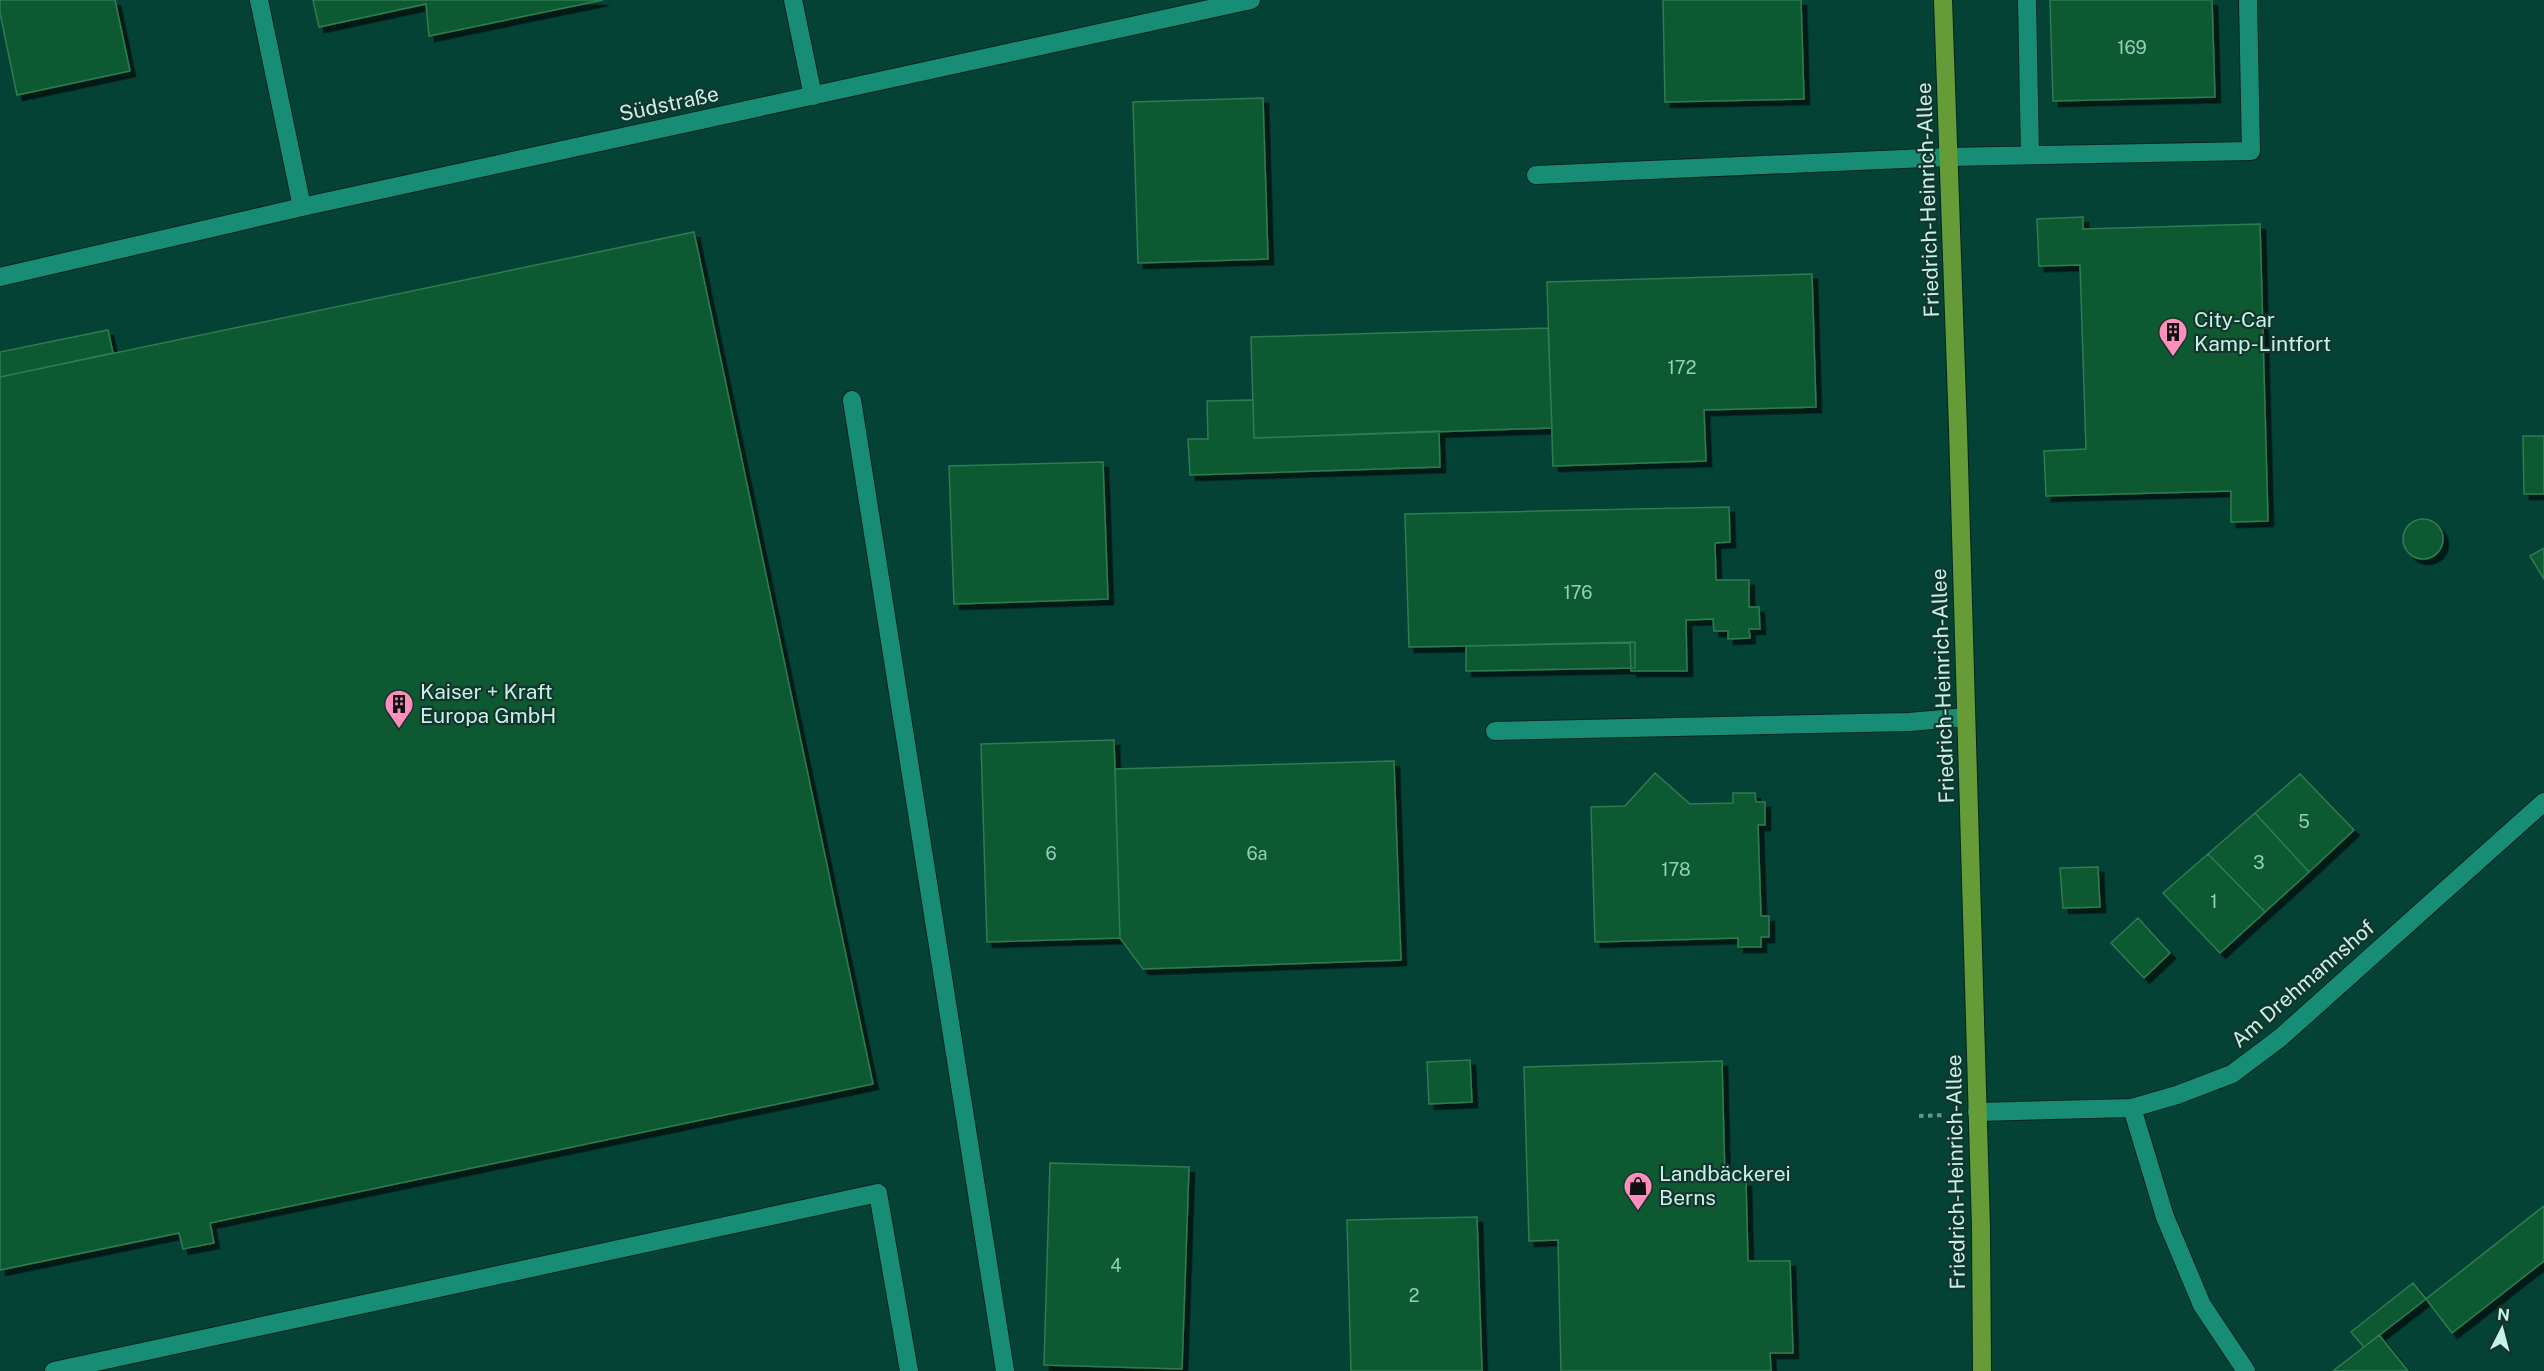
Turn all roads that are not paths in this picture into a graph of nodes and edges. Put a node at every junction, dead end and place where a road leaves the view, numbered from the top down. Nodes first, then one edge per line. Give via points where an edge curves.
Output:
1 (259, 0) edge
2 (793, 0) edge
3 (1251, 0) edge
4 (1943, 0) edge
5 (2027, 0) edge
6 (2248, 0) edge
7 (813, 96) junction
8 (2030, 155) junction
9 (1949, 157) junction
10 (1536, 175) dead end
11 (302, 207) junction
12 (0, 277) edge
13 (852, 400) dead end
14 (1966, 717) junction
15 (1495, 730) dead end
16 (2544, 801) edge
17 (2132, 1108) junction
18 (1977, 1112) junction
19 (54, 1371) edge
20 (909, 1371) edge
21 (1005, 1371) edge
22 (1982, 1371) edge
23 (2246, 1371) edge

1 - 11 street
2 - 7 street
3 - 7 street, Südstraße
4 - 9 main road, Friedrich-Heinrich-Allee
5 - 8 street
6 - 8 street via 2251,151
7 - 11 street, Südstraße
8 - 9 street
9 - 10 street
9 - 14 main road, Friedrich-Heinrich-Allee
11 - 12 street, Südstraße
13 - 21 street
14 - 15 street via 1910,722
14 - 18 main road, Friedrich-Heinrich-Allee
16 - 17 street, Am Drehmannshof via 2280,1038 2232,1074
17 - 18 street, Am Drehmannshof
17 - 23 street via 2165,1217 2202,1305
18 - 22 main road, Friedrich-Heinrich-Allee
19 - 20 street via 878,1193

